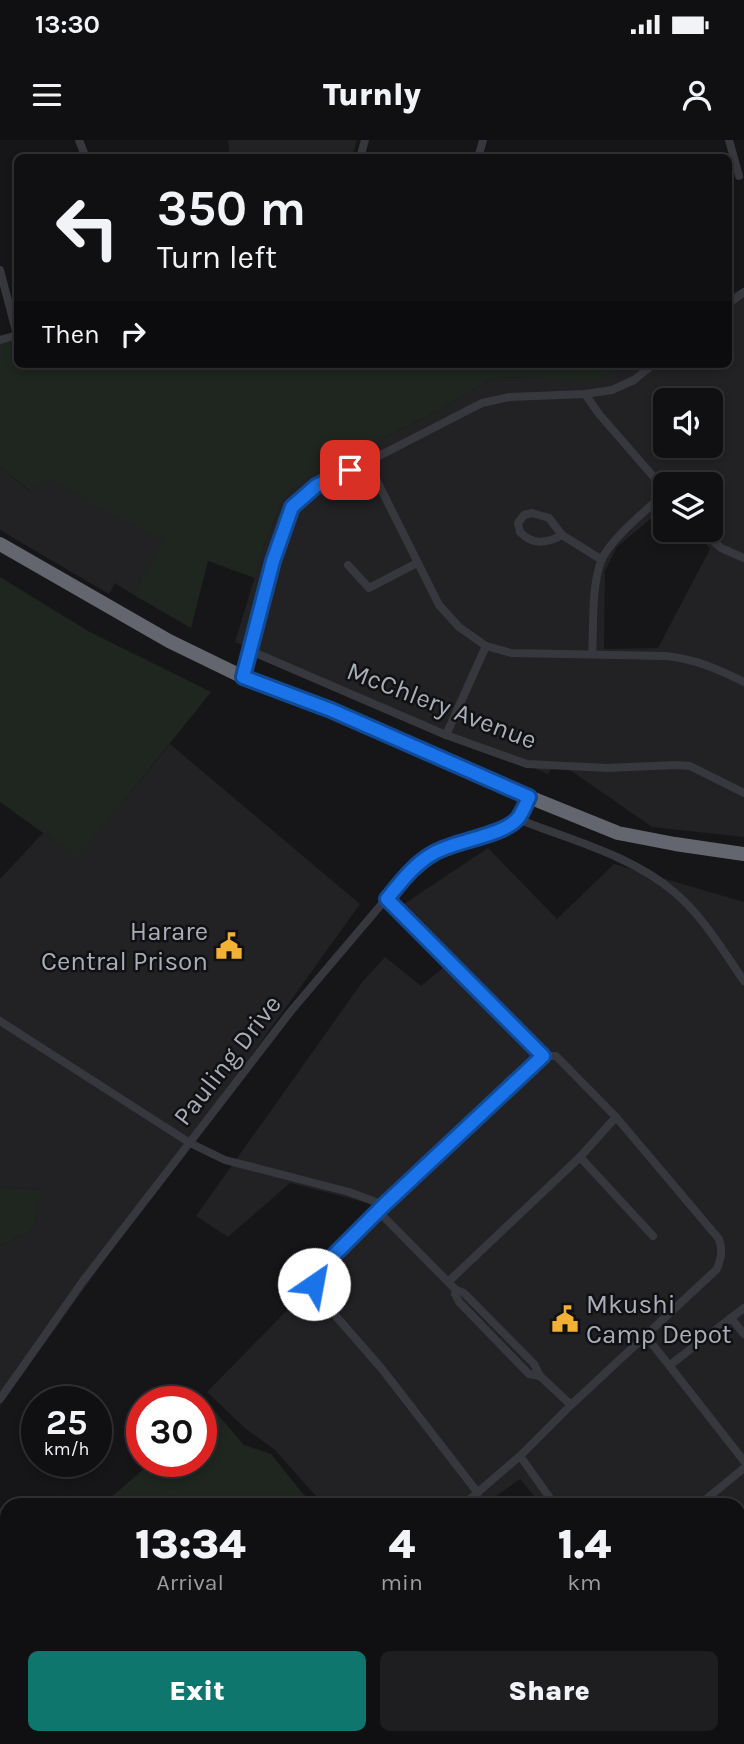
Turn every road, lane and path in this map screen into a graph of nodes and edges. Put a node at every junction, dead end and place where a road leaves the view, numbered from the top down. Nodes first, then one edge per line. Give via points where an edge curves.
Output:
1 (729, 140) edge
2 (741, 175) edge
3 (0, 271) edge
4 (14, 324) edge
5 (648, 368) edge
6 (585, 394) junction
7 (367, 461) junction
8 (653, 477) edge
9 (653, 503) edge
10 (562, 535) junction
11 (714, 542) edge
12 (0, 544) edge
13 (744, 558) edge
14 (602, 560) junction
15 (417, 563) junction
16 (348, 565) dead end
17 (486, 646) junction
18 (251, 651) junction
19 (592, 654) junction
20 (243, 677) junction
21 (744, 682) edge
22 (446, 735) junction
23 (744, 793) edge
24 (529, 797) junction
25 (518, 819) junction
26 (744, 854) edge
27 (387, 899) junction
28 (744, 981) edge
29 (0, 1021) edge
30 (543, 1056) junction
31 (616, 1116) junction
32 (190, 1143) junction
33 (580, 1157) junction
34 (381, 1208) junction
35 (653, 1236) dead end
36 (448, 1282) junction
37 (456, 1290) junction
38 (744, 1308) edge
39 (731, 1318) junction
40 (744, 1334) edge
41 (646, 1336) junction
42 (511, 1341) junction
43 (504, 1349) junction
44 (670, 1365) junction
45 (540, 1376) junction
46 (0, 1398) edge
47 (570, 1405) junction
48 (520, 1455) junction
49 (744, 1461) edge
50 (744, 1468) edge
51 (478, 1493) junction
52 (472, 1498) edge
53 (550, 1498) edge
54 (708, 1498) edge

1 - 2 street
3 - 4 street
5 - 6 street via 622,387
6 - 7 street via 510,397 482,403
6 - 8 street
7 - 15 street
7 - 18 street via 316,486 292,507
9 - 14 street via 620,534
10 - 10 street via 533,541 520,532 518,523 532,513 549,518
10 - 14 street
11 - 13 street
12 - 20 highway via 160,636
14 - 19 street
15 - 16 street via 369,588
15 - 17 street via 439,605
17 - 19 street via 511,653
17 - 22 street
18 - 20 street
18 - 22 street, McChlery Avenue
19 - 21 street via 686,658
20 - 24 highway via 331,710
22 - 23 street, McChlery Avenue via 527,764 690,766
24 - 25 street
24 - 26 highway via 618,832
25 - 27 street, Pauling Drive via 434,853 414,867
25 - 28 street via 620,859 675,892
27 - 30 street
27 - 32 street, Pauling Drive via 291,1011
29 - 32 street
30 - 31 street via 556,1056
30 - 34 street
31 - 33 street
31 - 41 street via 722,1248 717,1269
32 - 34 street via 225,1160 349,1192
32 - 46 street, Pauling Drive via 83,1280
33 - 35 street
33 - 36 street
34 - 36 street
34 - 51 street via 319,1270 314,1284 321,1299
36 - 37 street
37 - 42 street
37 - 43 street via 459,1302
38 - 39 street
39 - 40 street
39 - 44 street
41 - 44 street
41 - 47 street
42 - 43 street
42 - 45 street
43 - 45 street via 529,1374
44 - 49 street
45 - 47 street
47 - 48 street
48 - 51 street
48 - 53 street
50 - 54 street
51 - 52 street

